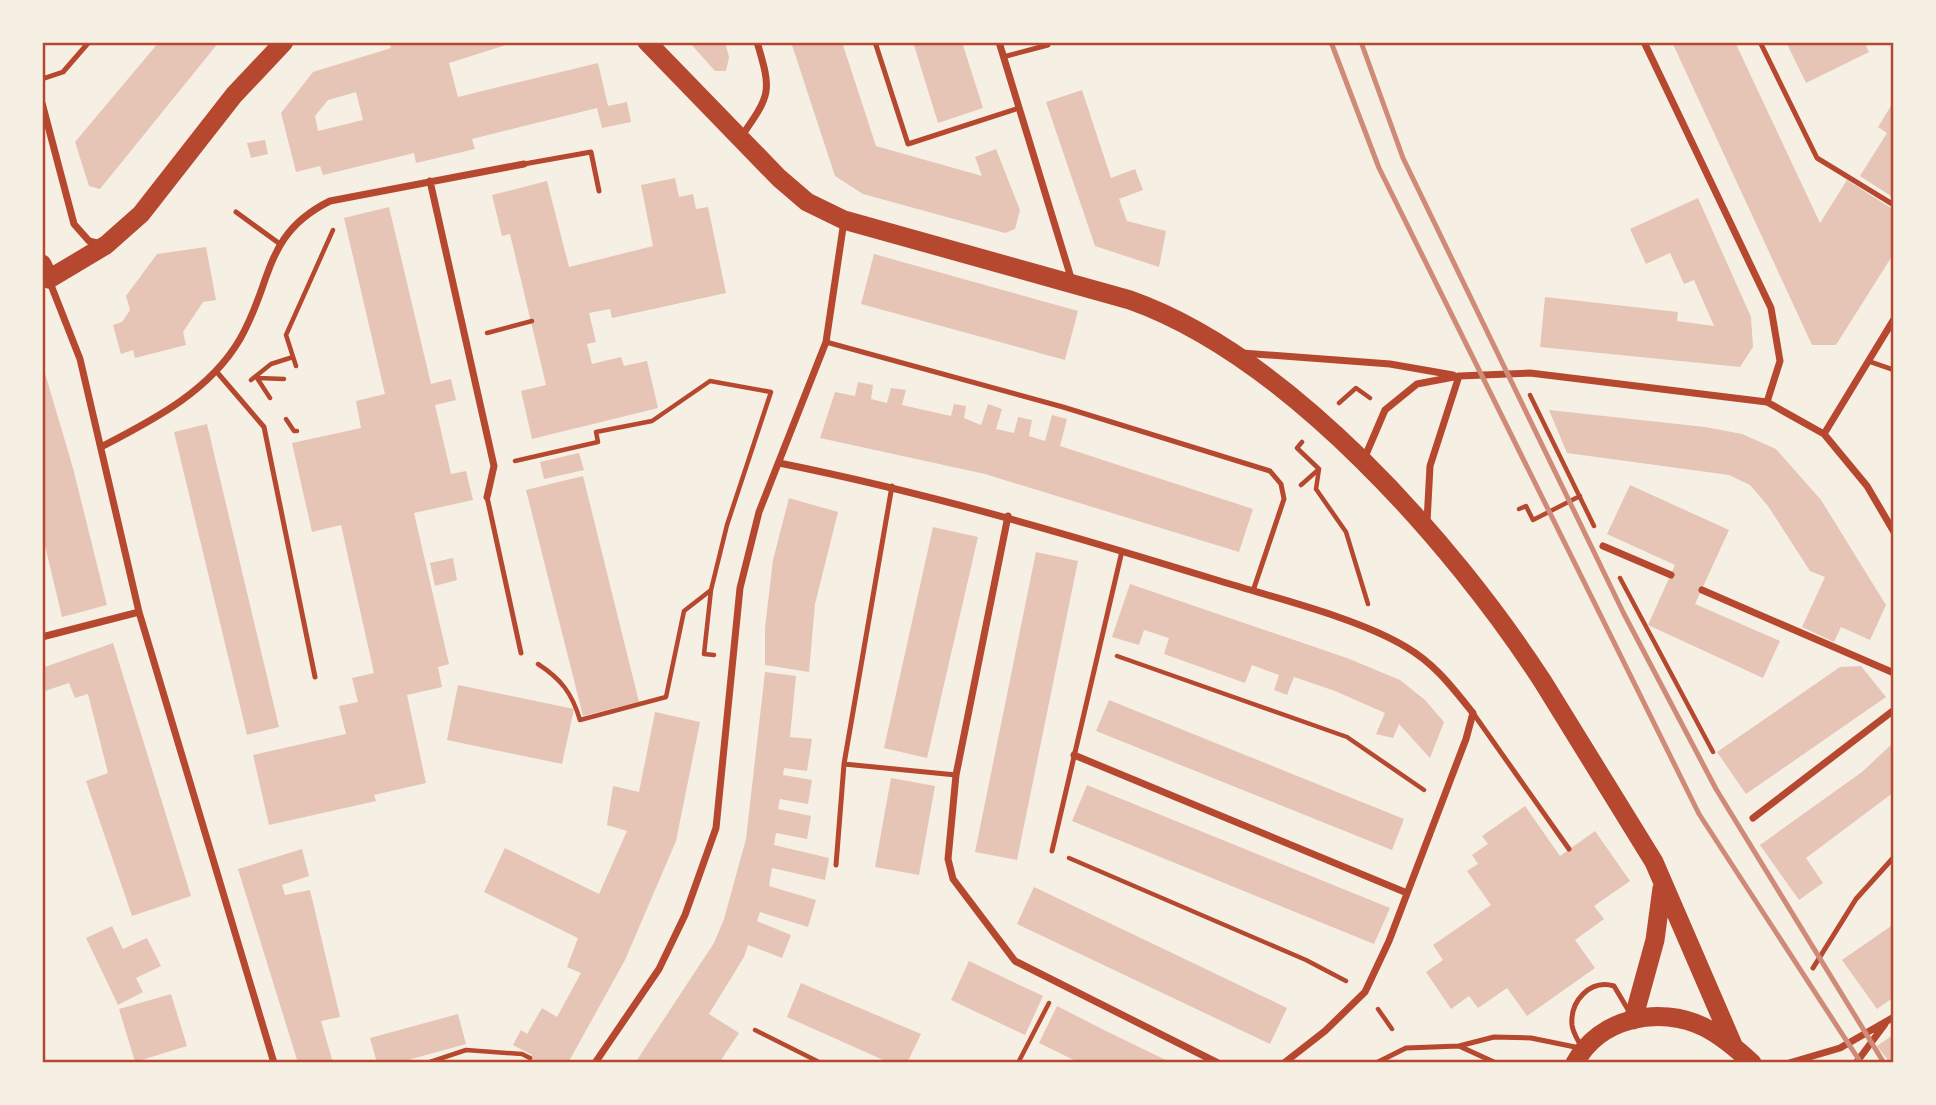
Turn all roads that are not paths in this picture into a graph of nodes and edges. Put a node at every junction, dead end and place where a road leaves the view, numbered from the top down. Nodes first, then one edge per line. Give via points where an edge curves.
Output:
1 (89, 42) edge
2 (284, 42) edge
3 (647, 42) edge
4 (757, 42) edge
5 (875, 42) edge
6 (999, 42) edge
7 (1644, 42) edge
8 (1760, 42) edge
9 (1048, 45) dead end
10 (1003, 57) junction
11 (42, 79) edge
12 (42, 103) edge
13 (1019, 108) junction
14 (741, 137) junction
15 (524, 164) joint
16 (430, 181) junction
17 (599, 191) dead end
18 (1894, 205) edge
19 (236, 212) dead end
20 (844, 220) junction
21 (280, 244) junction
22 (106, 245) junction
23 (45, 271) edge
24 (1073, 285) junction
25 (1894, 319) edge
26 (825, 342) junction
27 (1234, 352) junction
28 (1868, 361) junction
29 (1894, 370) edge
30 (216, 371) junction
31 (1459, 376) junction
32 (1767, 402) junction
33 (1824, 434) junction
34 (103, 446) junction
35 (1363, 461) junction
36 (779, 463) junction
37 (892, 486) junction
38 (487, 498) joint
39 (1008, 516) junction
40 (1426, 528) junction
41 (1894, 532) edge
42 (1603, 546) road end
43 (1122, 551) junction
44 (1671, 575) dead end
45 (1702, 590) dead end
46 (1253, 591) junction
47 (139, 612) junction
48 (42, 637) edge
49 (521, 653) road end
50 (1894, 673) edge
51 (315, 677) dead end
52 (1894, 710) edge
53 (1473, 713) junction
54 (1074, 755) junction
55 (844, 764) junction
56 (956, 775) junction
57 (1753, 818) dead end
58 (1569, 849) dead end
59 (1052, 851) road end
60 (1894, 857) edge
61 (836, 865) dead end
62 (1662, 883) junction
63 (1407, 893) junction
64 (1813, 968) dead end
65 (1891, 1019) edge
66 (1633, 1020) junction
67 (1733, 1045) junction
68 (1459, 1046) junction
69 (1579, 1056) edge
70 (274, 1063) edge
71 (595, 1063) edge
72 (1218, 1063) edge
73 (1284, 1063) edge
74 (1376, 1063) edge
75 (1496, 1063) edge
76 (1752, 1063) edge
77 (1789, 1063) edge
78 (1856, 1063) edge

1 - 11 lane via 63,72
2 - 22 highway via 234,95 141,214
3 - 14 highway
4 - 14 street via 768,94
5 - 13 lane via 908,144
6 - 10 street
7 - 32 street via 1770,308 1780,361
8 - 18 lane via 1817,158
9 - 10 lane
10 - 13 street
12 - 22 street via 74,224 89,240
13 - 24 street
14 - 20 highway via 807,202
15 - 16 street
15 - 17 lane via 591,152
16 - 21 street via 330,201 304,214
16 - 38 street via 494,466
19 - 21 lane
20 - 24 highway
20 - 26 street
21 - 30 street via 240,339
22 - 23 highway
23 - 34 street via 80,359
24 - 27 highway via 1172,316
25 - 28 street
26 - 36 street
26 - 46 lane via 1063,407 1269,471 1281,484 1284,499
27 - 31 street via 1390,364
27 - 35 highway
28 - 29 lane
28 - 33 street
30 - 34 street via 163,415
30 - 51 lane via 264,427
31 - 32 street via 1530,373
31 - 35 street via 1417,384 1385,410
31 - 40 street via 1430,466
32 - 33 street
33 - 41 street via 1867,486
34 - 47 street
35 - 40 highway
36 - 37 street
36 - 71 street via 759,512 740,588 716,828 685,915 659,969
37 - 39 street
37 - 55 lane
38 - 49 lane
39 - 43 street
39 - 56 street
40 - 62 highway via 1525,654 1654,862
42 - 44 street
43 - 46 street
43 - 54 lane
45 - 50 street
46 - 53 street via 1376,632 1435,666
47 - 48 street
47 - 70 street
52 - 57 street
53 - 58 lane
53 - 63 street
54 - 59 lane
54 - 63 street
55 - 56 lane
55 - 61 lane
56 - 72 street via 948,859 953,879 1015,961
60 - 64 lane via 1856,900
62 - 66 highway via 1655,940
62 - 67 highway
63 - 73 street via 1365,992
65 - 77 street via 1831,1052
65 - 78 street
66 - 67 highway via 1680,1018
66 - 69 highway via 1608,1028
66 - 69 lane via 1614,986 1602,983 1592,987 1573,1011
67 - 76 highway
68 - 69 lane via 1494,1037 1531,1038
68 - 74 lane via 1406,1048
68 - 75 lane

